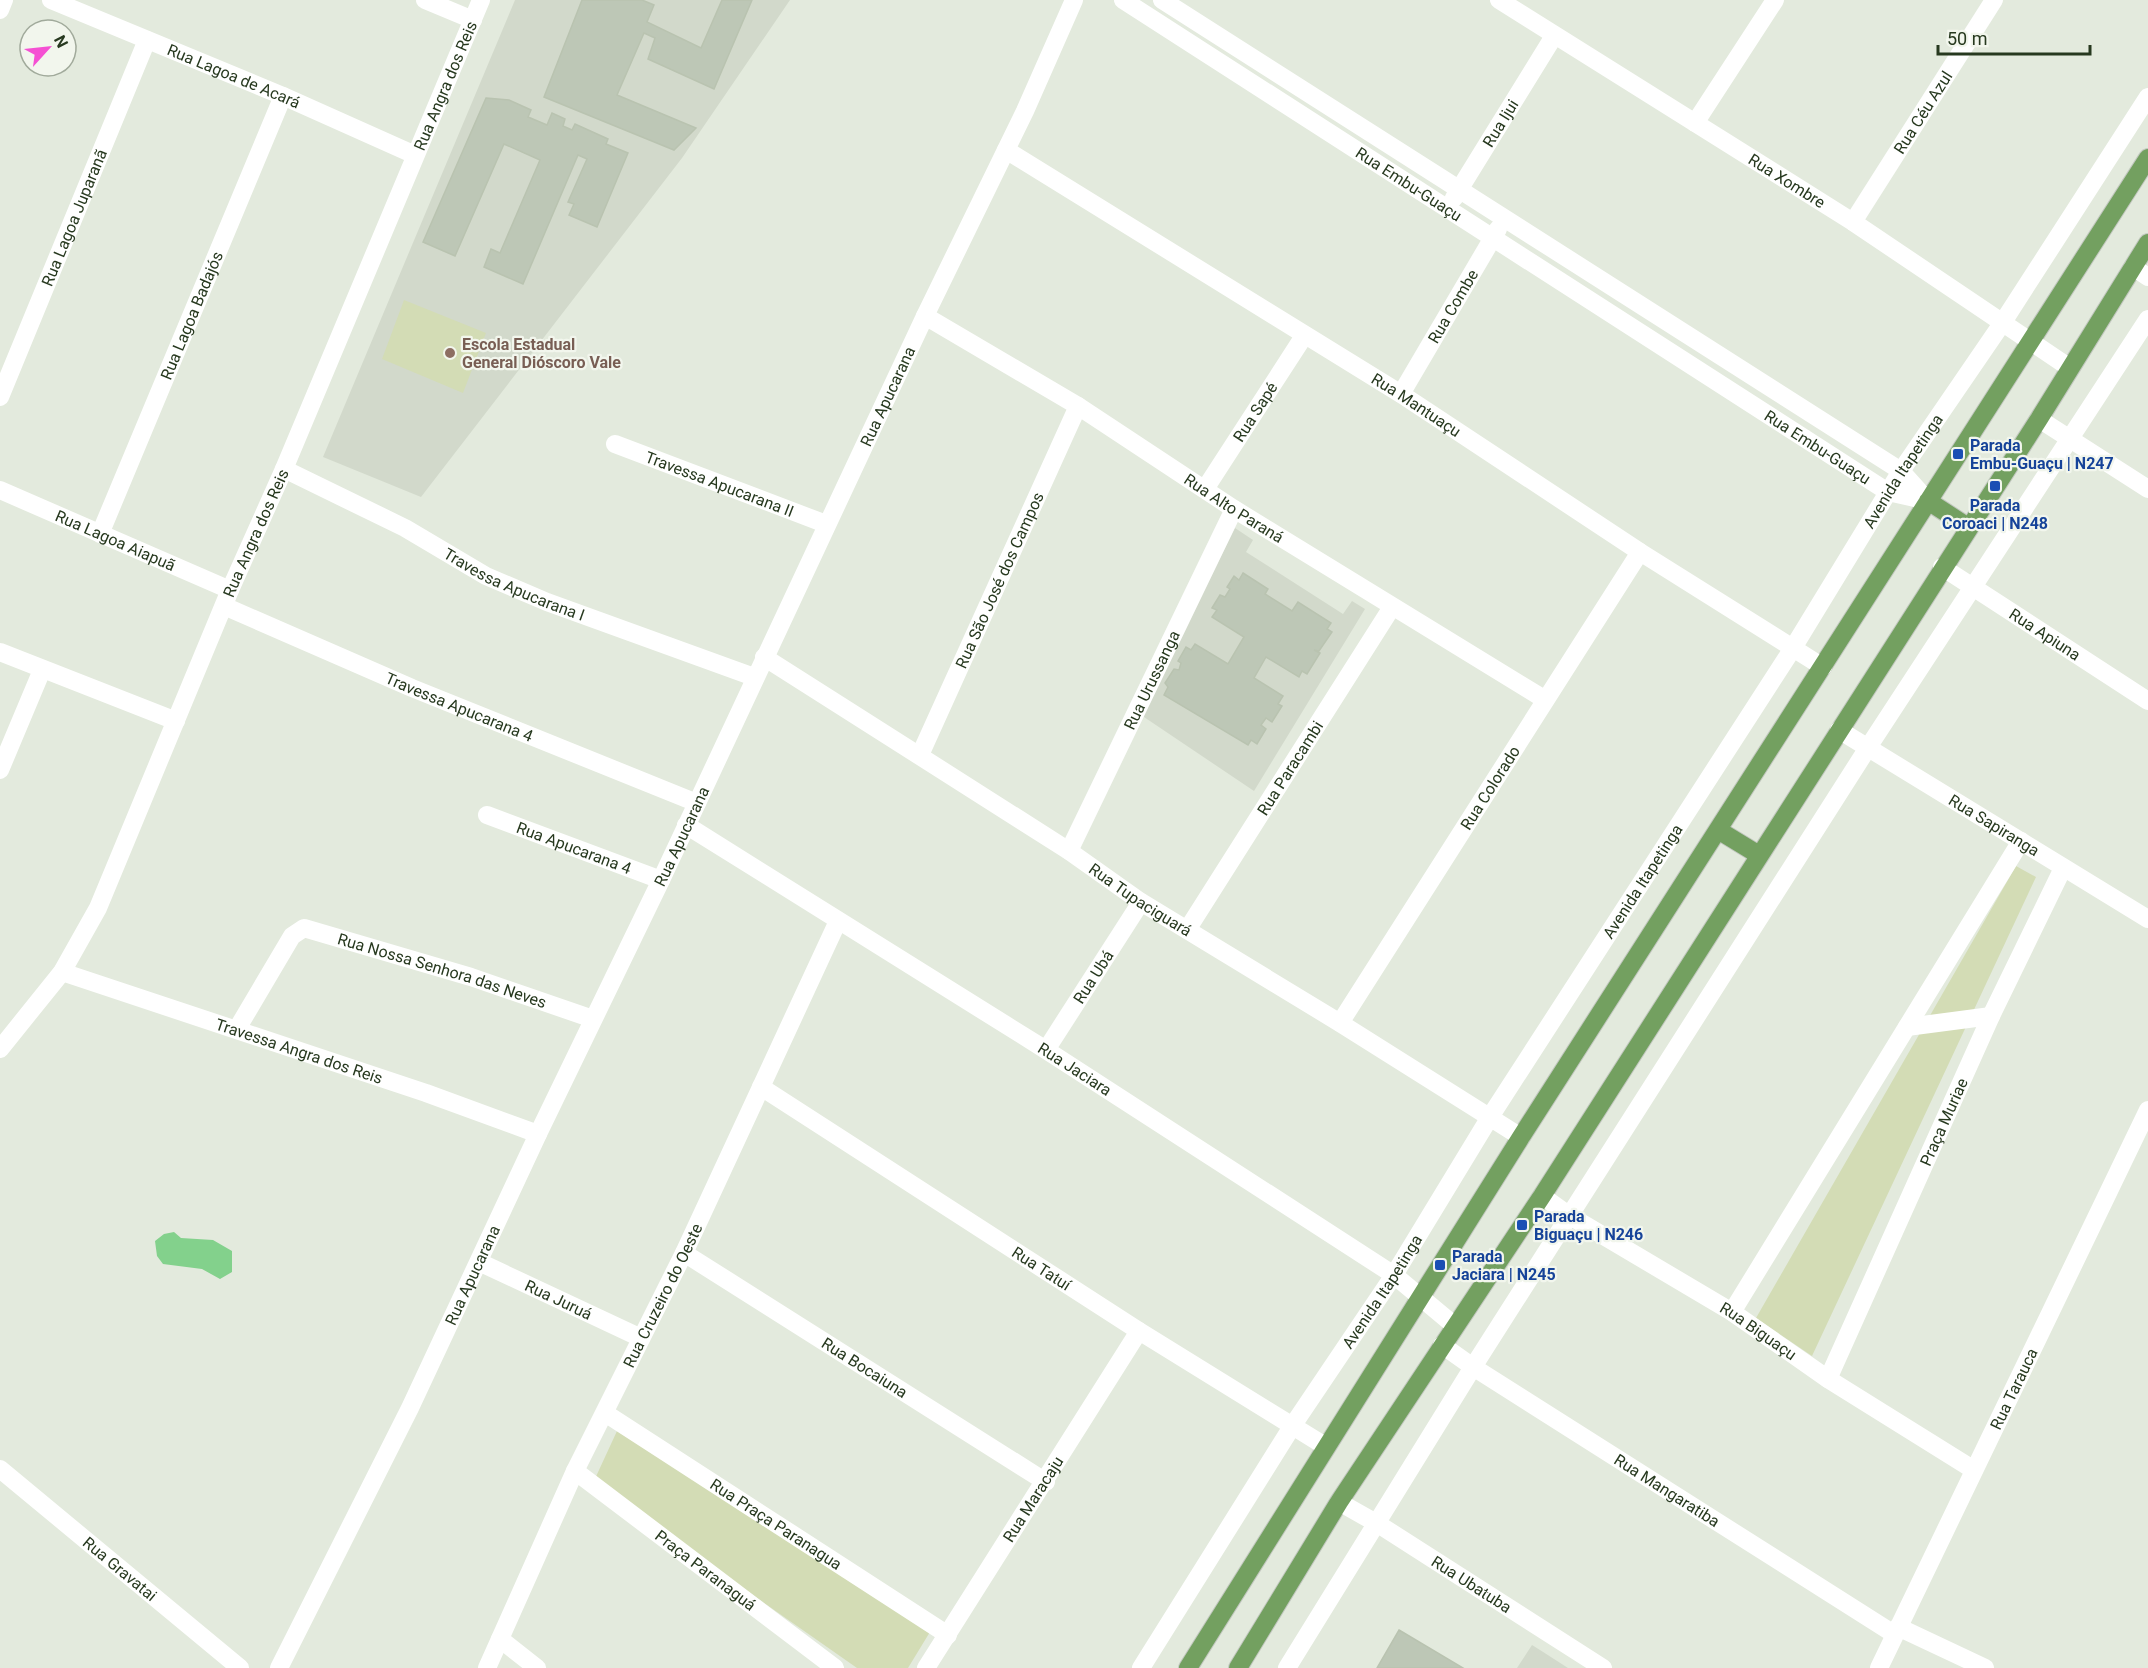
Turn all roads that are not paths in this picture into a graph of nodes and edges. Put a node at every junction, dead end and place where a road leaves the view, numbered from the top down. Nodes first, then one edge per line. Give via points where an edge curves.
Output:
1 (4, 0) edge
2 (51, 0) edge
3 (425, 0) edge
4 (481, 0) edge
5 (1074, 0) edge
6 (1123, 0) edge
7 (1162, 0) edge
8 (1499, 0) edge
9 (1775, 0) edge
10 (1994, 0) edge
11 (0, 10) edge
12 (473, 20) junction
13 (1554, 36) junction
14 (147, 40) junction
15 (283, 96) junction
16 (2148, 97) edge
17 (1695, 123) junction
18 (1006, 150) junction
19 (415, 155) junction
20 (2148, 158) edge
21 (1460, 189) junction
22 (1448, 209) junction
23 (1505, 218) junction
24 (1853, 222) junction
25 (1493, 238) junction
26 (2148, 243) edge
27 (2140, 272) edge
28 (925, 316) junction
29 (2148, 319) edge
30 (2003, 322) junction
31 (1304, 336) junction
32 (2031, 341) junction
33 (2070, 368) junction
34 (1401, 394) junction
35 (0, 397) edge
36 (1078, 406) junction
37 (2039, 419) junction
38 (2069, 439) junction
39 (615, 444) dead end
40 (284, 469) junction
41 (1901, 471) junction
42 (1205, 489) junction
43 (2148, 489) edge
44 (0, 490) edge
45 (1888, 492) junction
46 (1928, 501) junction
47 (1234, 509) junction
48 (826, 524) junction
49 (1968, 527) junction
50 (100, 534) junction
51 (1640, 552) junction
52 (1942, 567) junction
53 (1972, 589) junction
54 (227, 598) junction
55 (1392, 607) junction
56 (1793, 648) junction
57 (0, 652) edge
58 (764, 657) junction
59 (1823, 667) junction
60 (42, 670) junction
61 (754, 677) junction
62 (1544, 699) junction
63 (2148, 701) edge
64 (176, 721) junction
65 (1839, 729) junction
66 (1869, 746) junction
67 (920, 755) junction
68 (0, 770) edge
69 (697, 803) junction
70 (487, 815) dead end
71 (686, 825) junction
72 (1718, 830) junction
73 (2021, 842) junction
74 (1069, 851) junction
75 (1759, 855) junction
76 (2063, 868) junction
77 (661, 880) junction
78 (1142, 903) junction
79 (2148, 919) edge
80 (838, 921) junction
81 (1187, 930) junction
82 (62, 972) junction
83 (1991, 1016) junction
84 (593, 1019) junction
85 (1340, 1023) junction
86 (1907, 1028) junction
87 (237, 1029) junction
88 (0, 1048) edge
89 (1046, 1050) junction
90 (761, 1087) junction
91 (2147, 1116) edge
92 (1490, 1117) junction
93 (538, 1134) junction
94 (1521, 1137) junction
95 (1542, 1196) junction
96 (1570, 1216) junction
97 (684, 1252) junction
98 (479, 1262) junction
99 (1394, 1275) junction
100 (1421, 1296) junction
101 (1732, 1312) junction
102 (1455, 1326) junction
103 (1139, 1330) junction
104 (641, 1338) junction
105 (1442, 1345) junction
106 (1473, 1367) junction
107 (1828, 1379) junction
108 (605, 1413) junction
109 (1293, 1425) junction
110 (1325, 1446) junction
111 (0, 1469) edge
112 (1974, 1470) junction
113 (575, 1471) junction
114 (1046, 1482) junction
115 (1339, 1502) junction
116 (1378, 1524) junction
117 (1896, 1630) junction
118 (948, 1635) junction
119 (500, 1639) junction
120 (240, 1668) edge
121 (279, 1668) edge
122 (487, 1668) edge
123 (537, 1668) edge
124 (835, 1668) edge
125 (926, 1668) edge
126 (1141, 1668) edge
127 (1188, 1668) edge
128 (1238, 1668) edge
129 (1287, 1668) edge
130 (1603, 1668) edge
131 (1879, 1668) edge
132 (1985, 1668) edge

1 - 11 street
2 - 14 street, Rua Lagoa de Acará
3 - 12 street
4 - 12 street, Rua Angra dos Reis
5 - 18 street, Rua Apucarana
6 - 22 street, Rua Embu-Guaçu
7 - 21 street, Rua Embu-Guaçu
8 - 13 street, Rua Xombre
9 - 17 street
10 - 24 street, Rua Céu Azul
12 - 19 street, Rua Angra dos Reis
13 - 17 street, Rua Xombre
13 - 21 street, Rua Ijui
14 - 15 street, Rua Lagoa de Acará
14 - 35 street, Rua Lagoa Juparanã
15 - 19 street, Rua Lagoa de Acará
15 - 50 street, Rua Lagoa Badajós
16 - 30 street, Avenida Itapetinga
17 - 24 street, Rua Xombre
18 - 28 street, Rua Apucarana
18 - 31 street, Rua Mantuaçu
19 - 40 street, Rua Angra dos Reis
20 - 32 main road
21 - 22 street, Rua Ijui
21 - 23 street, Rua Embu-Guaçu
22 - 25 street, Rua Embu-Guaçu
23 - 25 street, Rua Combe
23 - 41 street, Rua Embu-Guaçu
24 - 30 street, Rua Xombre
25 - 34 street, Rua Combe
25 - 45 street, Rua Embu-Guaçu
26 - 27 main road
27 - 33 main road
28 - 36 street, Rua Alto Paraná
28 - 48 street, Rua Apucarana
29 - 38 street
30 - 32 street, Rua Xombre
30 - 41 street, Avenida Itapetinga
31 - 34 street, Rua Mantuaçu
31 - 42 street, Rua Sapé
32 - 33 street, Rua Xombre
32 - 46 main road
33 - 37 main road
34 - 51 street, Rua Mantuaçu
36 - 42 street, Rua Alto Paraná
36 - 67 street, Rua São José dos Campos
37 - 38 street
37 - 49 main road
38 - 43 street
38 - 53 street
39 - 48 street, Travessa Apucarana II
40 - 54 street, Rua Angra dos Reis
40 - 61 street, Travessa Apucarana I via 405,528 486,576
41 - 45 street, Avenida Itapetinga
41 - 46 street, Rua Embu-Guaçu
42 - 47 street, Rua Alto Paraná
44 - 50 street, Rua Lagoa Aiapuã
45 - 46 street, Rua Embu-Guaçu
45 - 56 street, Avenida Itapetinga
46 - 49 main road
46 - 59 main road
47 - 55 street, Rua Alto Paraná
47 - 74 street, Rua Urussanga
48 - 58 street, Rua Apucarana
49 - 52 main road
50 - 54 street, Rua Lagoa Aiapuã
51 - 56 street, Rua Mantuaçu
51 - 62 street, Rua Colorado
52 - 53 street, Rua Apiuna
52 - 65 main road
53 - 63 street, Rua Apiuna
53 - 66 street
54 - 64 street, Rua Angra dos Reis
54 - 69 street, Travessa Apucarana 4 via 412,688
55 - 62 street, Rua Alto Paraná
55 - 81 street, Rua Paracambi
56 - 59 street, Rua Mantuaçu
56 - 92 street, Avenida Itapetinga
57 - 60 street
58 - 61 street, Rua Apucarana
58 - 67 street, Rua Tupaciguará
59 - 72 main road
60 - 64 street
60 - 68 street
61 - 69 street, Rua Apucarana
62 - 85 street, Rua Colorado
64 - 82 street, Rua Angra dos Reis via 98,908
65 - 66 street, Rua Sapiranga
65 - 75 main road
66 - 73 street, Rua Sapiranga
66 - 96 street
67 - 74 street, Rua Tupaciguará
69 - 71 street, Rua Apucarana
70 - 77 street, Rua Apucarana 4
71 - 77 street, Rua Apucarana
71 - 80 street, Rua Jaciara
72 - 75 main road
72 - 94 main road
73 - 76 street, Rua Sapiranga
73 - 86 street
74 - 78 street, Rua Tupaciguará
75 - 95 main road
76 - 79 street, Rua Sapiranga
76 - 83 street, Praça Muriae
77 - 84 street, Rua Apucarana
78 - 81 street, Rua Tupaciguará
78 - 89 street, Rua Ubá
80 - 89 street, Rua Jaciara
80 - 90 street, Rua Cruzeiro do Oeste
81 - 85 street, Rua Tupaciguará
82 - 87 street, Travessa Angra dos Reis
82 - 88 street, Rua Angra dos Reis
83 - 86 street
83 - 107 street, Praça Muriae
84 - 87 street, Rua Nossa Senhora das Neves via 309,928 292,936
84 - 93 street, Rua Apucarana
85 - 92 street, Rua Tupaciguará
86 - 101 street
87 - 93 street, Travessa Angra dos Reis
89 - 99 street, Rua Jaciara
90 - 97 street, Rua Cruzeiro do Oeste
90 - 103 street, Rua Tatuí
91 - 112 street, Rua Tarauca
92 - 94 street, Rua Tupaciguará
92 - 99 street, Avenida Itapetinga
93 - 98 street, Rua Apucarana
94 - 100 main road
95 - 96 street, Rua Biguaçu
95 - 102 main road
96 - 101 street, Rua Biguaçu
96 - 106 street
97 - 104 street, Rua Cruzeiro do Oeste
97 - 114 street, Rua Bocaiuna
98 - 104 street, Rua Juruá
98 - 121 street, Rua Apucarana
99 - 100 street, Rua Jaciara
99 - 109 street, Avenida Itapetinga
100 - 102 street, Rua Jaciara
100 - 110 main road
101 - 107 street, Rua Biguaçu
102 - 105 main road
103 - 109 street, Rua Tatuí
103 - 114 street, Rua Maracaju
104 - 108 street, Rua Cruzeiro do Oeste
105 - 106 street, Rua Mangaratiba
105 - 115 main road
106 - 116 street
106 - 117 street, Rua Mangaratiba
107 - 112 street, Rua Biguaçu
108 - 113 street, Rua Cruzeiro do Oeste
108 - 118 street, Rua Praça Paranagua
109 - 110 street, Rua Tatuí
109 - 126 street, Avenida Itapetinga
110 - 127 main road
111 - 120 street, Rua Gravatai
112 - 117 street, Rua Tarauca
113 - 119 street, Rua Cruzeiro do Oeste
113 - 124 street, Praça Paranaguá
114 - 118 street, Rua Maracaju
115 - 116 street, Rua Ubatuba
115 - 128 main road
116 - 129 street
116 - 130 street, Rua Ubatuba
117 - 131 street, Rua Tarauca
117 - 132 street, Rua Mangaratiba
118 - 125 street, Rua Maracaju
119 - 122 street, Rua Cruzeiro do Oeste
119 - 123 street

